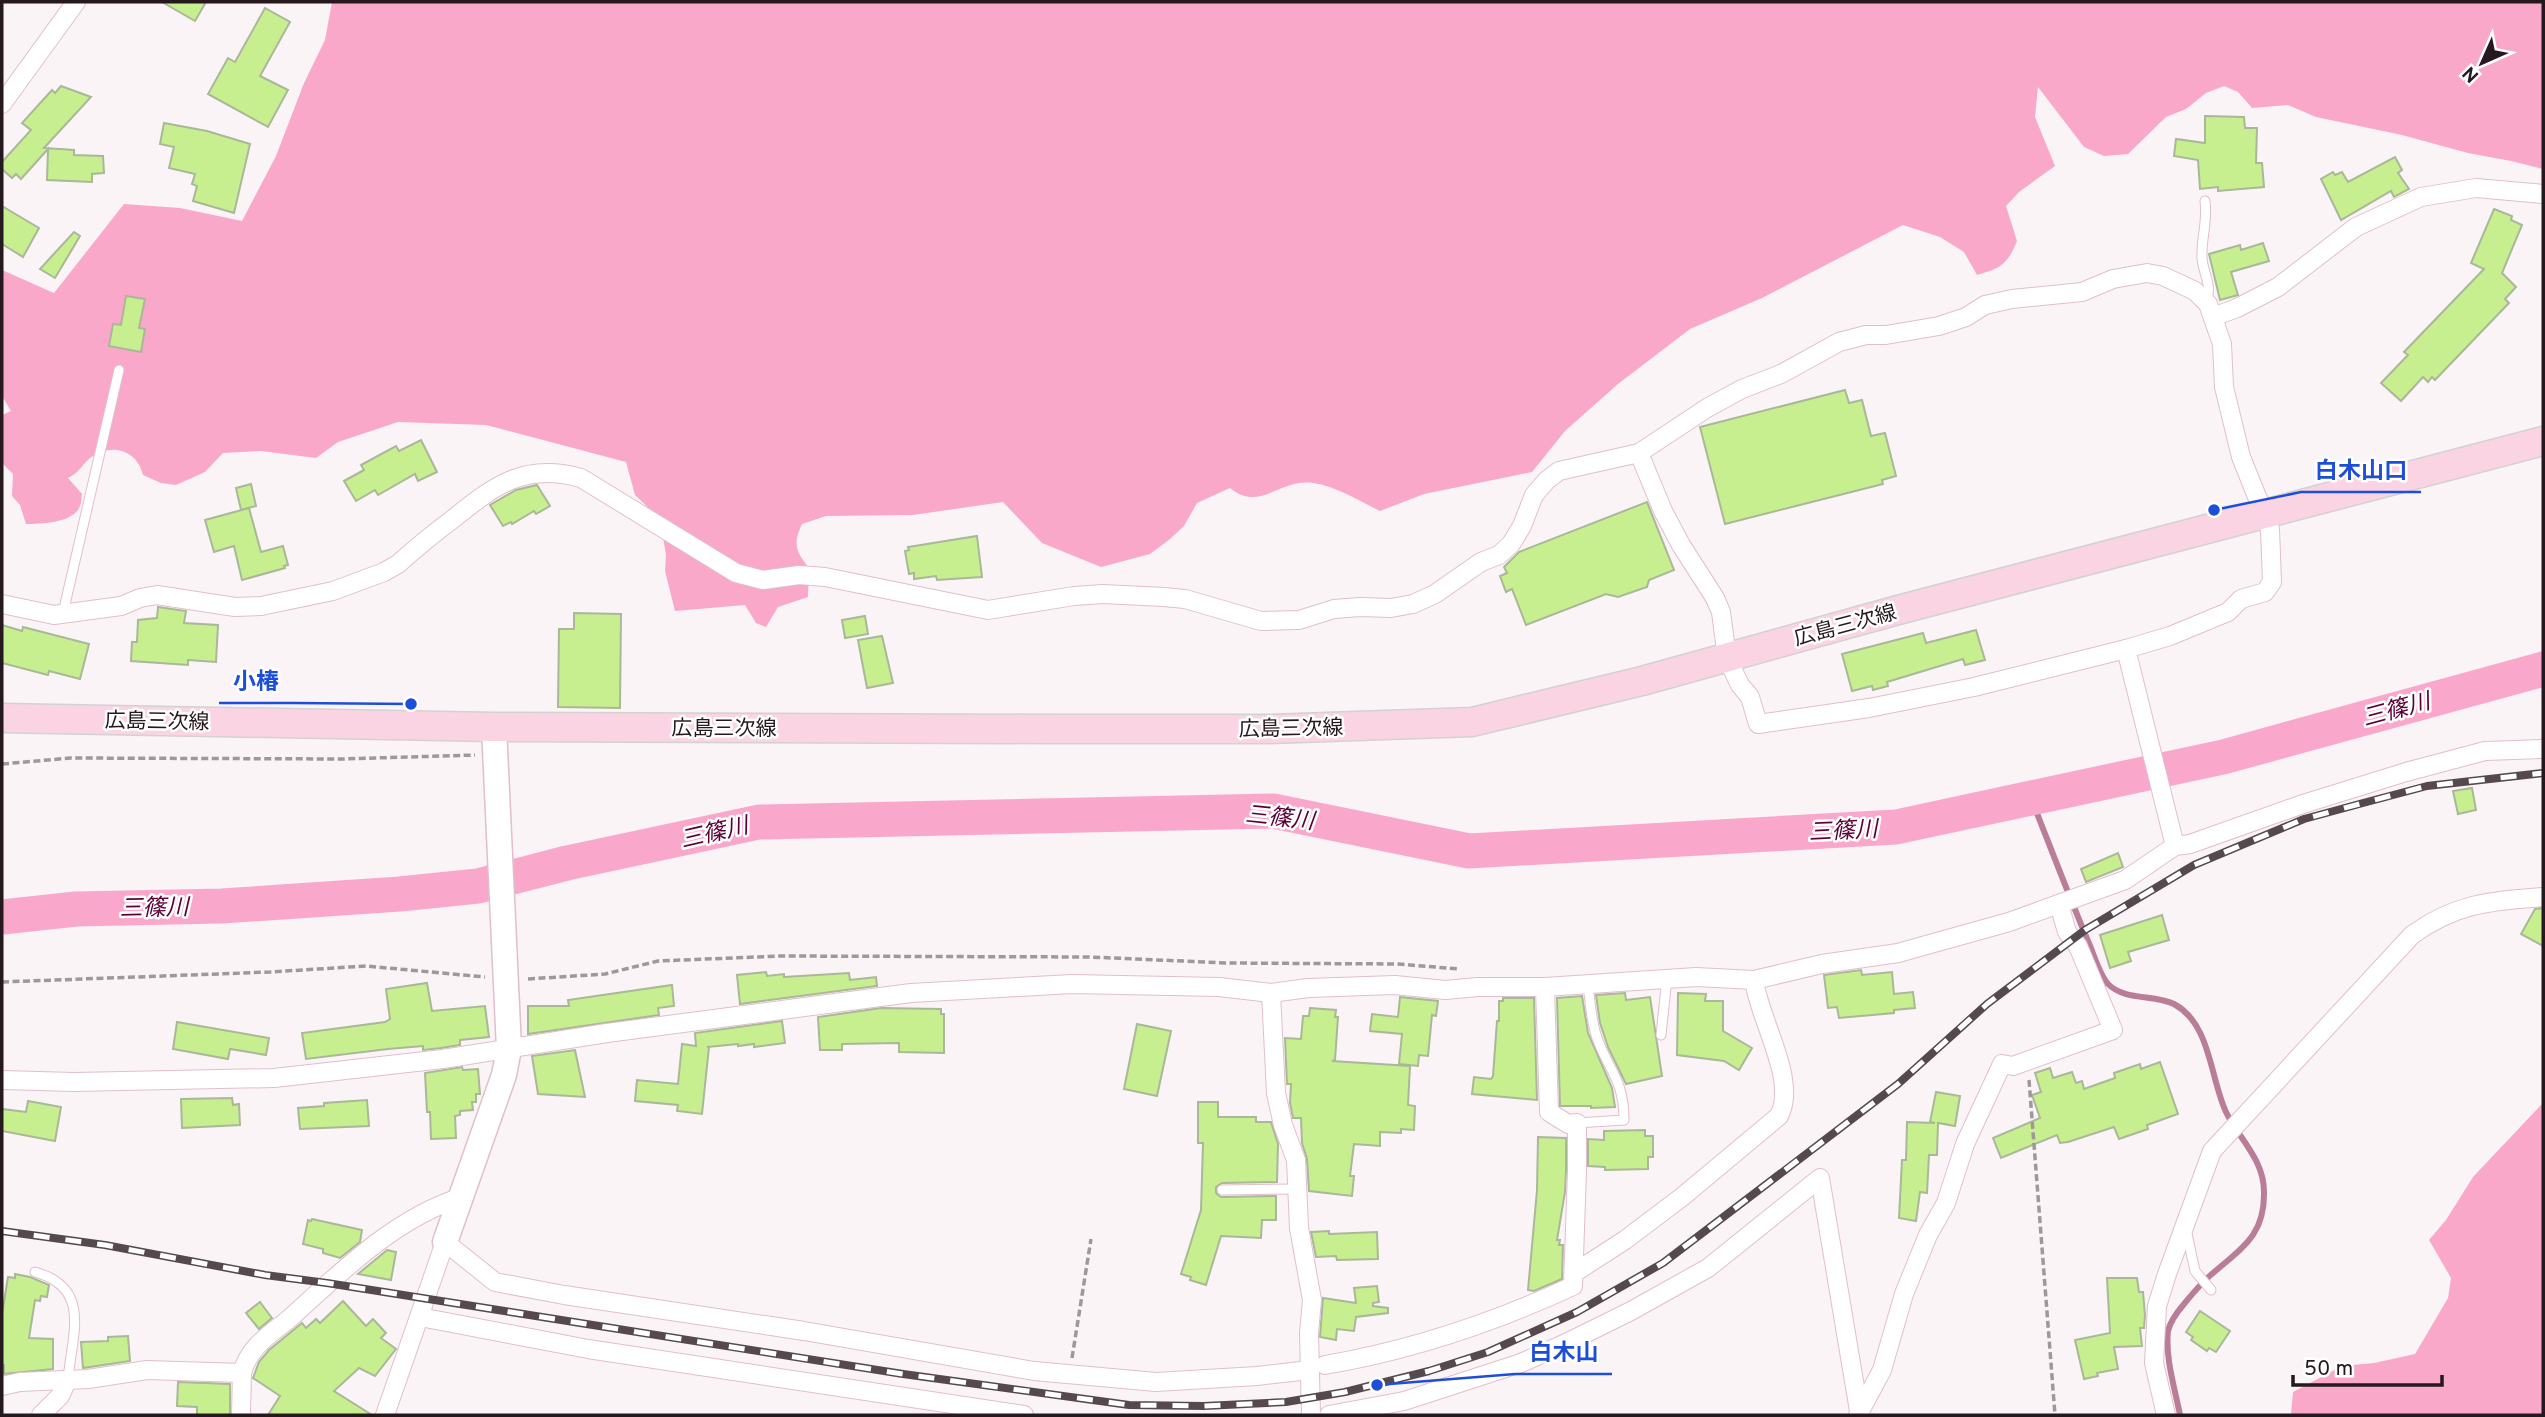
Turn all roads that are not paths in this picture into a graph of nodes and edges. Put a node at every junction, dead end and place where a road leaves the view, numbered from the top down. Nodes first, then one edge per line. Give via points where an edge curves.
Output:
1 (76, 2) edge
2 (2, 104) edge
3 (2543, 194) edge
4 (2205, 201) dead end
5 (2209, 309) junction
6 (119, 370) dead end
7 (2543, 441) edge
8 (1639, 453) junction
9 (2265, 514) junction
10 (2, 604) edge
11 (63, 614) junction
12 (2127, 654) junction
13 (1727, 658) junction
14 (2, 718) edge
15 (494, 727) junction
16 (2543, 748) edge
17 (2174, 842) junction
18 (2543, 897) edge
19 (2059, 904) junction
20 (1667, 978) junction
21 (1754, 980) junction
22 (1588, 984) junction
23 (1545, 987) junction
24 (1271, 993) junction
25 (1661, 1035) dead end
26 (509, 1049) junction
27 (2, 1080) edge
28 (1577, 1123) junction
29 (1296, 1189) junction
30 (1222, 1190) dead end
31 (459, 1198) junction
32 (2185, 1224) junction
33 (445, 1242) junction
34 (35, 1272) dead end
35 (1574, 1273) junction
36 (2210, 1289) dead end
37 (420, 1317) junction
38 (1317, 1368) junction
39 (242, 1373) junction
40 (68, 1379) junction
41 (2, 1386) edge
42 (1858, 1413) edge
43 (41, 1415) edge
44 (241, 1415) edge
45 (385, 1415) edge
46 (1024, 1415) edge
47 (1311, 1415) edge
48 (1329, 1415) edge
49 (2166, 1415) edge

1 - 2 street
3 - 5 street via 2476,188 2421,197 2356,227 2278,287 2245,305
4 - 5 lane via 2202,258 2210,288
5 - 8 street via 2195,291 2147,272 2113,278 2082,292 1986,305 1938,326 1866,334 1839,342 1781,374 1742,389
5 - 9 street via 2222,344 2224,387 2241,457
6 - 11 lane
7 - 9 main road, 広島三次線
8 - 11 street via 1559,471 1534,495 1511,544 1435,594 1413,604 1334,610 1299,620 1261,621 1185,599 1103,594 988,610 824,577 749,578 581,478 559,471 517,477 486,491 398,564 333,591 248,607 157,595 121,606
8 - 13 street via 1681,545 1716,598
9 - 12 street via 2272,543 2272,582 2265,592
9 - 13 main road, 広島三次線
10 - 11 street
12 - 13 street via 1869,708 1758,724 1750,697
12 - 17 street
13 - 15 main road, 広島三次線 via 1472,722 1269,729
14 - 15 main road, 広島三次線
15 - 26 street
16 - 17 street via 2486,751 2304,804 2190,845
17 - 19 street via 2125,880
18 - 32 street via 2475,904 2442,915 2395,951 2212,1151
19 - 21 street via 1898,953
19 - 42 street via 2067,932 2078,946 2113,1030 2013,1066 2002,1064 1904,1294 1882,1370
20 - 21 street
20 - 22 street
20 - 25 lane
21 - 35 street via 1780,1064 1784,1107 1779,1116 1682,1197
22 - 23 street
22 - 28 lane via 1593,1024 1620,1084 1624,1120
23 - 24 street via 1445,990 1395,985
23 - 28 street via 1549,1112 1568,1124
24 - 26 street via 1219,987 1072,984 911,993
24 - 29 street via 1276,1093 1296,1160
26 - 27 street via 274,1078
26 - 31 street via 504,1075
28 - 35 street
29 - 30 lane
29 - 38 street via 1312,1300 1309,1333
31 - 33 street
31 - 39 street via 437,1205 337,1273 258,1342
32 - 36 lane via 2198,1277
32 - 49 street via 2157,1307 2154,1363
33 - 37 street
33 - 38 street via 495,1282 1034,1371 1156,1381
34 - 40 lane via 54,1277 71,1297 75,1317
35 - 38 street via 1573,1286 1480,1326
37 - 45 street
37 - 46 street via 588,1349
38 - 47 street
39 - 40 street via 147,1370
39 - 44 street
40 - 41 street
40 - 43 street
42 - 48 street via 1820,1178 1708,1268 1564,1344 1404,1401

